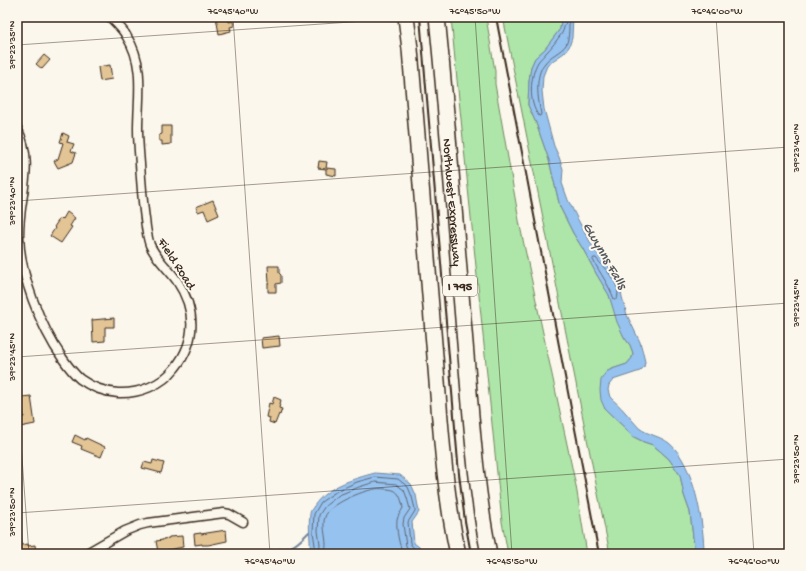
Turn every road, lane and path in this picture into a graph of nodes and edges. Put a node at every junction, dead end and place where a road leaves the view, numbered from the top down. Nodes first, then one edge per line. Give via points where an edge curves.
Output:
1 (110, 17) edge
2 (406, 17) edge
3 (437, 17) edge
4 (17, 128) edge
5 (243, 522) dead end
6 (85, 554) edge
7 (458, 554) edge
8 (489, 554) edge

1 - 4 street, Field Road via 127,35 139,68 139,148 144,217 150,245 177,280 190,306 190,337 185,354 174,370 155,385 124,393 96,388 71,371 57,351 34,303 20,251 19,219 26,155
2 - 7 highway, I 795 via 446,476
3 - 8 highway, Northwest Expressway / I 795 via 476,471
5 - 6 street via 224,513 148,523 132,528

